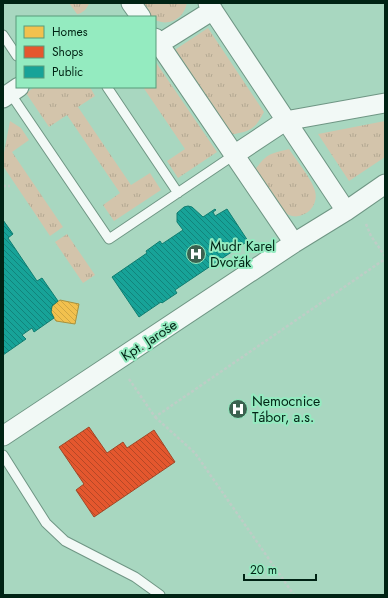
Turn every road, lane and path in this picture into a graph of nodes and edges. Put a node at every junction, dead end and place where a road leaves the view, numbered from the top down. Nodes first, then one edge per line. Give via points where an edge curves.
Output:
1 (210, 6) edge
2 (3, 35) edge
3 (157, 41) edge
4 (16, 54) edge
5 (108, 88) edge
6 (11, 92) edge
7 (385, 103) edge
8 (285, 121) junction
9 (234, 155) junction
10 (385, 184) edge
11 (3, 186) edge
12 (10, 186) dead end
13 (178, 193) junction
14 (352, 207) junction
15 (294, 243) junction
16 (385, 258) edge
17 (117, 361) junction
18 (155, 417) junction
19 (3, 436) edge
20 (3, 455) edge
21 (160, 595) edge
22 (294, 595) edge

1 - 3 street
1 - 8 street
2 - 4 lane
3 - 9 street
5 - 13 lane
6 - 13 lane via 109,239
7 - 8 street
8 - 9 street
8 - 14 street
9 - 13 lane
9 - 15 street
10 - 14 street, Kpt. Jaroše
11 - 12 path
14 - 15 street, Kpt. Jaroše
14 - 16 path
15 - 17 street, Kpt. Jaroše
16 - 18 path
17 - 18 path
17 - 19 street, Kpt. Jaroše
18 - 22 path via 195,453
20 - 21 lane via 46,523 65,541 135,577

